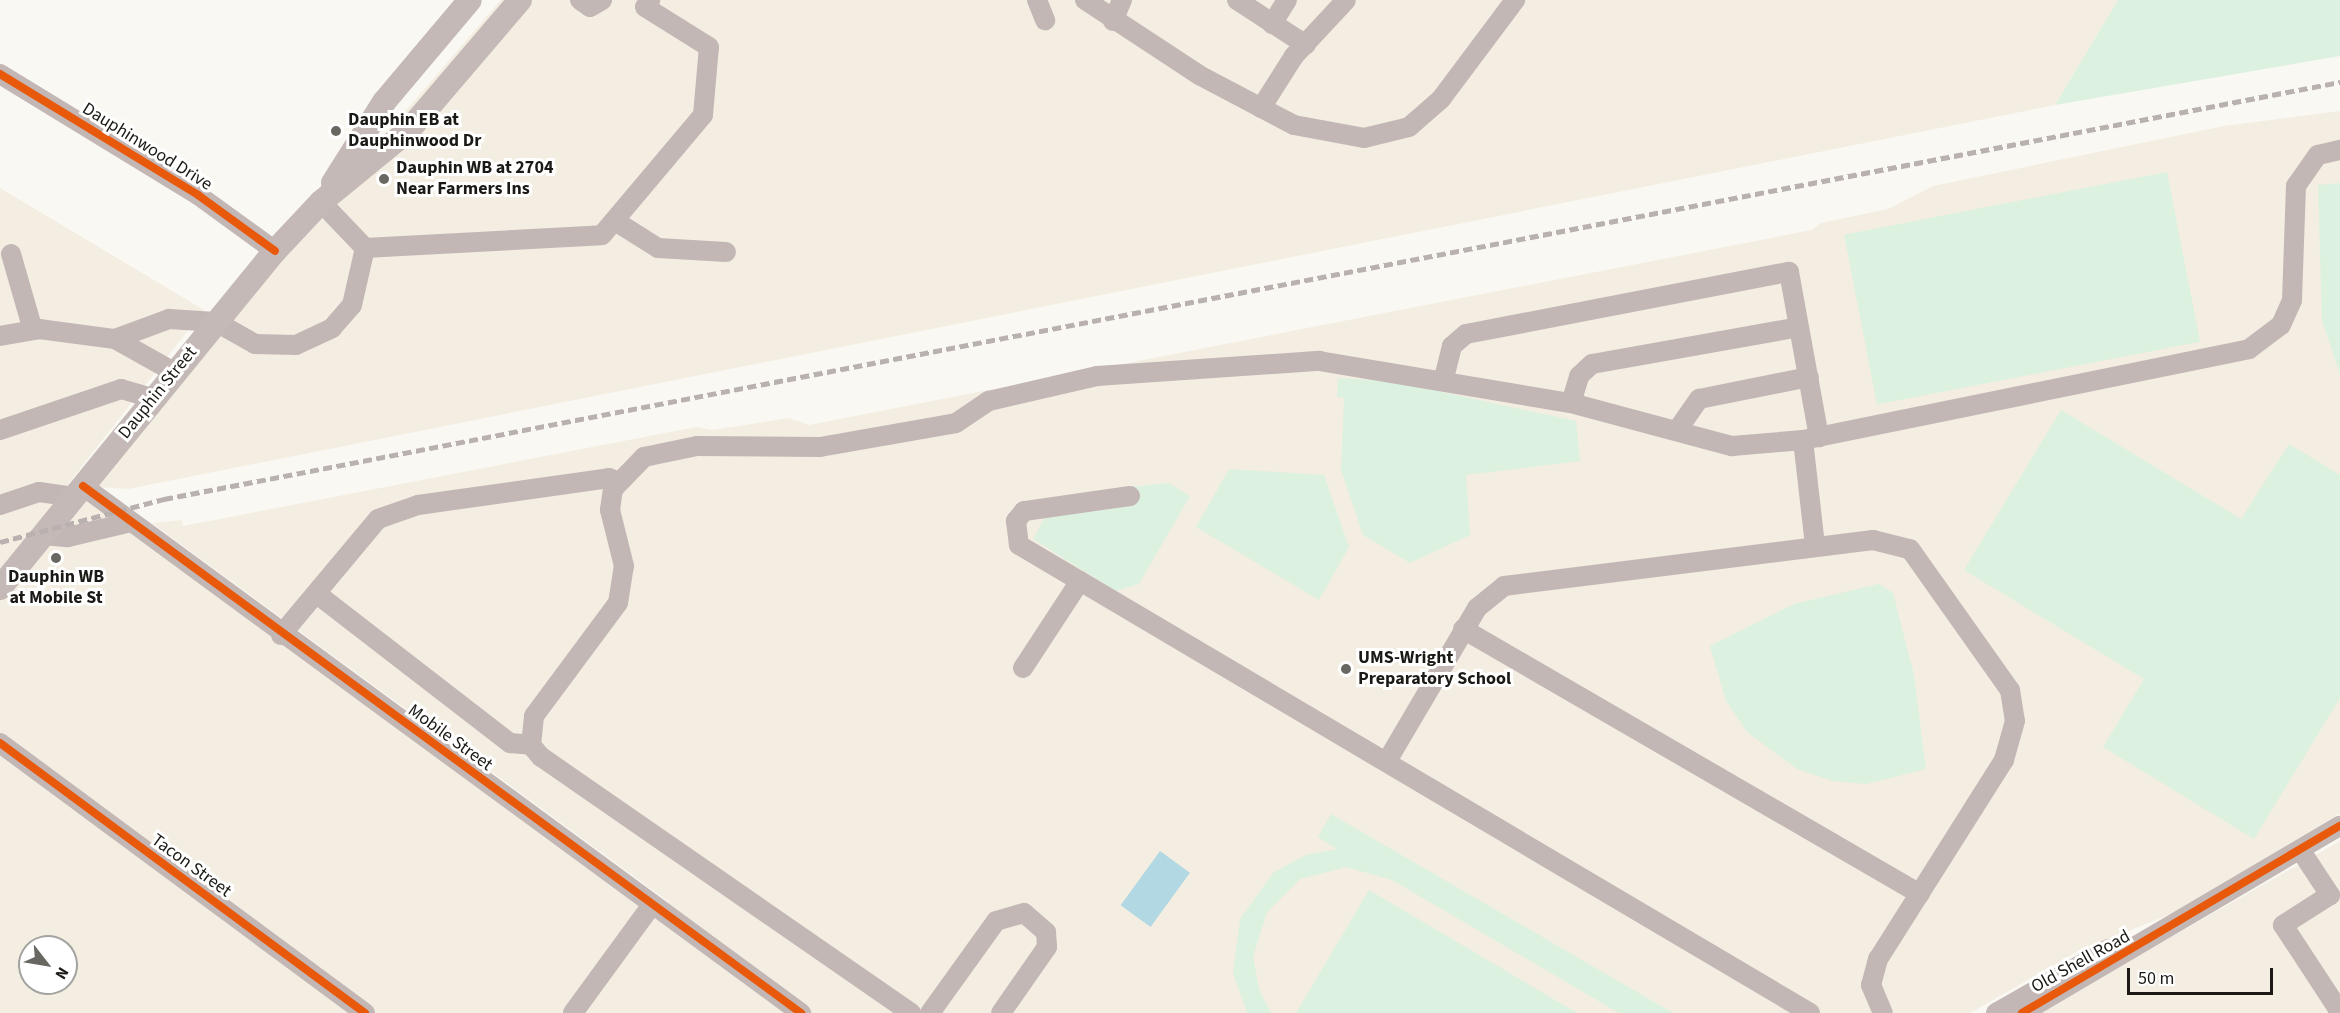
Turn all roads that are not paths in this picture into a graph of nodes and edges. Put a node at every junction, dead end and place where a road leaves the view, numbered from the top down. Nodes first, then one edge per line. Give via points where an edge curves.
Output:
1 (470, 0) edge
2 (520, 0) edge
3 (580, 0) edge
4 (602, 0) edge
5 (1037, 0) edge
6 (1085, 0) edge
7 (1122, 0) edge
8 (1237, 0) edge
9 (1287, 0) edge
10 (1346, 0) edge
11 (1515, 0) edge
12 (643, 2) edge
13 (1045, 20) dead end
14 (1113, 21) junction
15 (1272, 24) junction
16 (1306, 45) junction
17 (0, 74) edge
18 (1261, 108) junction
19 (2340, 150) edge
20 (321, 202) junction
21 (615, 221) junction
22 (365, 248) junction
23 (275, 251) junction
24 (726, 252) dead end
25 (11, 254) dead end
26 (216, 322) junction
27 (1799, 327) junction
28 (33, 330) junction
29 (0, 336) edge
30 (115, 339) junction
31 (174, 372) junction
32 (1809, 377) junction
33 (1444, 378) junction
34 (153, 398) junction
35 (1571, 402) junction
36 (1678, 429) junction
37 (0, 430) edge
38 (1811, 438) junction
39 (619, 482) junction
40 (78, 491) junction
41 (1131, 496) dead end
42 (0, 505) edge
43 (131, 522) junction
44 (43, 535) junction
45 (1815, 546) junction
46 (1080, 581) junction
47 (0, 588) edge
48 (317, 594) junction
49 (1463, 629) junction
50 (281, 635) junction
51 (1023, 668) dead end
52 (0, 743) edge
53 (531, 745) junction
54 (1387, 761) junction
55 (2340, 826) edge
56 (2301, 851) junction
57 (1920, 894) junction
58 (651, 906) junction
59 (2186, 921) junction
60 (1876, 1011) edge
61 (2340, 1012) edge
62 (365, 1013) edge
63 (573, 1013) edge
64 (801, 1013) edge
65 (911, 1013) edge
66 (930, 1013) edge
67 (1001, 1013) edge
68 (1810, 1013) edge
69 (1996, 1013) edge
70 (2022, 1013) edge

1 - 20 main road, Dauphin Street via 384,102
2 - 20 main road, Dauphin Street via 409,130
3 - 4 street via 590,7
5 - 13 street
6 - 14 street
7 - 14 street
8 - 15 street
9 - 15 street
10 - 16 street
11 - 18 street via 1441,99 1409,127 1364,138 1325,134
12 - 21 street via 709,47 703,115
14 - 18 street
15 - 16 street
16 - 18 street
17 - 23 street, Dauphinwood Drive via 198,195
19 - 38 street via 2318,155 2296,186 2292,300 2280,325 2249,349
20 - 22 street
20 - 23 main road, Dauphin Street
21 - 22 street via 602,235
21 - 24 street via 658,248
22 - 26 street via 352,305 332,328 296,345 255,344
23 - 26 main road, Dauphin Street
25 - 28 street
26 - 30 street via 169,319
26 - 31 main road, Dauphin Street
27 - 32 street
27 - 33 street via 1789,272 1466,334 1452,346
27 - 35 street via 1592,364 1579,376
28 - 29 street
28 - 30 street
30 - 31 street
31 - 34 main road, Dauphin Street
32 - 36 street via 1699,399
32 - 38 street
33 - 35 street
33 - 39 street via 1319,361 1097,376 989,401 956,423 820,447 697,446 666,452 644,457
34 - 37 street via 121,389
34 - 40 main road, Dauphin Street
35 - 36 street
36 - 38 street via 1745,448
38 - 45 street
39 - 48 street via 609,478 398,510 366,530
39 - 53 street via 610,510 624,566 618,603 534,716
40 - 42 street via 39,492
40 - 43 street, Mobile Street
40 - 44 main road, Dauphin Street
41 - 46 street via 1024,511 1016,521 1019,545
43 - 44 street via 68,537
43 - 50 street, Mobile Street
44 - 47 main road, Dauphin Street
45 - 49 street via 1522,580 1485,599
45 - 57 street via 1873,540 1910,549 2010,690 2015,722 2004,760
46 - 51 street
46 - 54 street
48 - 50 street
48 - 53 street via 510,743
49 - 54 street
49 - 57 street
50 - 58 street, Mobile Street
52 - 62 street, Tacon Street
53 - 65 street via 541,757
54 - 68 street
55 - 56 street, Old Shell Road
56 - 59 street, Old Shell Road
56 - 61 street via 2330,895 2283,925
57 - 60 street via 1878,959 1871,986
58 - 63 street
58 - 64 street, Mobile Street
59 - 69 street via 2134,937 2074,965
59 - 70 street, Old Shell Road
66 - 67 street via 996,921 1024,913 1046,932 1047,947

